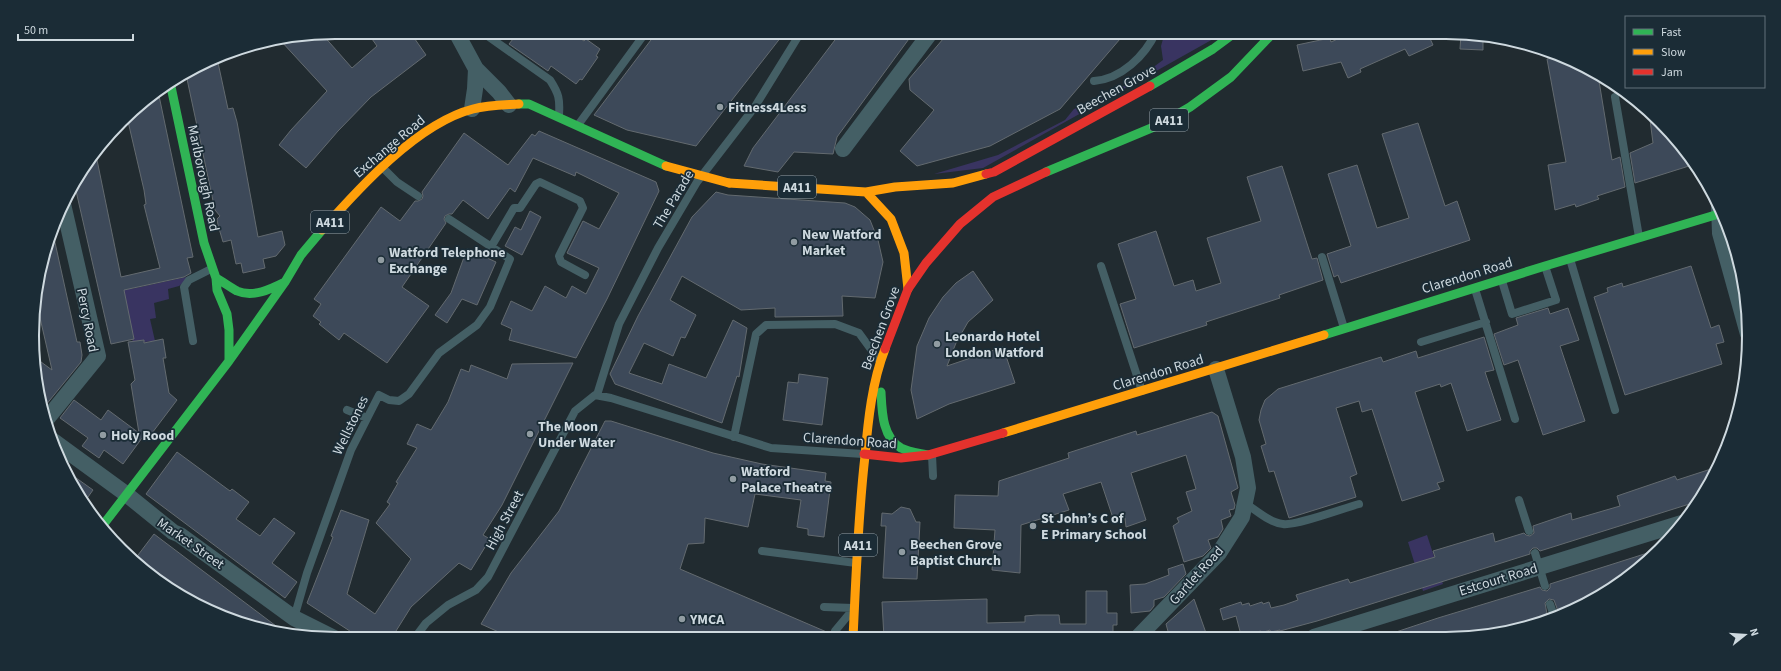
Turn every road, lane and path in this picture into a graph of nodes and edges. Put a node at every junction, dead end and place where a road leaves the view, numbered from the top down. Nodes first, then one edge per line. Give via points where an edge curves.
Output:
1 (460, 39) edge
2 (492, 39) edge
3 (641, 39) edge
4 (797, 39) edge
5 (926, 39) edge
6 (1153, 39) edge
7 (1227, 39) edge
8 (1267, 39) edge
9 (476, 69) junction
10 (1094, 81) dead end
11 (171, 89) edge
12 (1615, 97) dead end
13 (509, 105) junction
14 (472, 109) junction
15 (559, 118) junction
16 (578, 125) junction
17 (843, 149) dead end
18 (382, 167) junction
19 (866, 192) junction
20 (418, 196) dead end
21 (1715, 213) edge
22 (65, 214) edge
23 (449, 219) dead end
24 (1720, 225) edge
25 (1639, 238) junction
26 (491, 247) junction
27 (1322, 257) dead end
28 (1570, 258) junction
29 (1101, 266) dead end
30 (1545, 266) junction
31 (212, 269) junction
32 (585, 275) dead end
33 (216, 278) junction
34 (1501, 279) junction
35 (286, 282) junction
36 (1475, 288) junction
37 (908, 289) junction
38 (1740, 304) edge
39 (1486, 322) junction
40 (1344, 328) junction
41 (193, 341) dead end
42 (1420, 342) dead end
43 (229, 361) junction
44 (880, 363) junction
45 (1216, 369) junction
46 (1142, 391) junction
47 (596, 395) junction
48 (347, 410) dead end
49 (1615, 410) dead end
50 (50, 415) edge
51 (367, 418) junction
52 (1515, 419) dead end
53 (734, 437) junction
54 (61, 447) edge
55 (864, 454) junction
56 (930, 455) junction
57 (933, 476) dead end
58 (126, 494) junction
59 (1519, 500) dead end
60 (1245, 503) junction
61 (1359, 504) dead end
62 (106, 522) edge
63 (1673, 525) edge
64 (1529, 531) dead end
65 (762, 551) dead end
66 (1537, 560) junction
67 (856, 563) junction
68 (1544, 586) dead end
69 (1550, 604) dead end
70 (824, 607) dead end
71 (854, 608) junction
72 (1553, 612) edge
73 (294, 618) junction
74 (320, 631) edge
75 (419, 632) edge
76 (835, 632) edge
77 (853, 632) edge
78 (1144, 632) edge
79 (1328, 632) edge

1 - 9 street
2 - 15 lane via 550,80 560,101
3 - 16 lane
4 - 47 lane, The Parade via 754,108 697,182 658,248 619,324
5 - 17 street
6 - 10 lane via 1144,53 1131,64 1104,80
7 - 19 main road, Beechen Grove / A411 via 1181,69 994,172 953,184 894,187
8 - 37 main road, Beechen Grove / A411 via 1231,77 1190,107 1161,124 1067,162 993,198 960,224 926,263
9 - 13 street
9 - 14 street
11 - 31 main road, Marlborough Road via 204,243
12 - 25 lane
13 - 14 main road, Exchange Road / A411
13 - 15 main road, Exchange Road / A411 via 529,104
14 - 18 main road, Exchange Road / A411 via 432,126
15 - 16 main road, Exchange Road / A411
16 - 19 main road, Exchange Road / A411, bridge via 666,166 729,183
18 - 20 lane via 397,182
18 - 35 main road, Exchange Road / A411 via 350,198 301,255
19 - 37 main road, A411 via 891,219 904,253
21 - 25 main road, Clarendon Road
22 - 50 street, Percy Road via 98,356
23 - 26 lane, Wellstones
24 - 38 street via 1720,233
25 - 28 main road, Clarendon Road
26 - 32 lane via 514,208 520,208 540,182 580,201 583,208 559,256 561,262
26 - 51 lane, Wellstones via 510,259 490,307 478,325 439,353 409,394 399,401 379,395
27 - 40 lane
28 - 30 main road, Clarendon Road
28 - 49 lane
29 - 46 lane
30 - 34 main road, Clarendon Road
30 - 34 lane via 1556,300 1512,314
31 - 33 main road, Marlborough Road
31 - 41 lane via 190,280 184,287
33 - 35 main road via 241,292 250,293 258,293
33 - 43 main road, Marlborough Road via 217,290 227,314
34 - 36 main road, Clarendon Road
35 - 43 main road, Exchange Road / A411
36 - 39 lane
36 - 40 main road, Clarendon Road
37 - 44 main road, Beechen Grove / A411
39 - 42 lane
39 - 52 lane
40 - 45 main road, Clarendon Road
43 - 58 main road, Exchange Road / A411
44 - 53 lane via 859,333 835,324 766,325 756,334
44 - 55 main road, Beechen Grove / A411
44 - 56 main road via 884,426 899,447
45 - 46 main road, Clarendon Road
45 - 60 street, Gartlet Road via 1243,456 1248,488
46 - 56 main road, Clarendon Road
47 - 53 lane, Clarendon Road
47 - 75 lane, High Street via 576,411 488,577 476,590 448,605
48 - 51 lane
51 - 73 lane, Wellstones via 351,450 307,573
53 - 55 lane, Clarendon Road via 771,448
54 - 58 street, Market Street
55 - 56 main road, Clarendon Road via 902,458
55 - 67 main road, Beechen Grove / A411
56 - 57 lane
58 - 62 main road, Exchange Road / A411
58 - 73 street, Market Street via 173,532
59 - 64 lane
60 - 61 lane via 1283,524
60 - 78 street, Gartlet Road via 1242,517 1218,553
63 - 66 street, Estcourt Road
65 - 67 lane
66 - 68 lane
66 - 79 street, Estcourt Road
67 - 71 main road, Beechen Grove / A411
69 - 72 lane
70 - 71 lane
71 - 76 lane
71 - 77 main road, Beechen Grove / A411
73 - 74 street, Market Street

